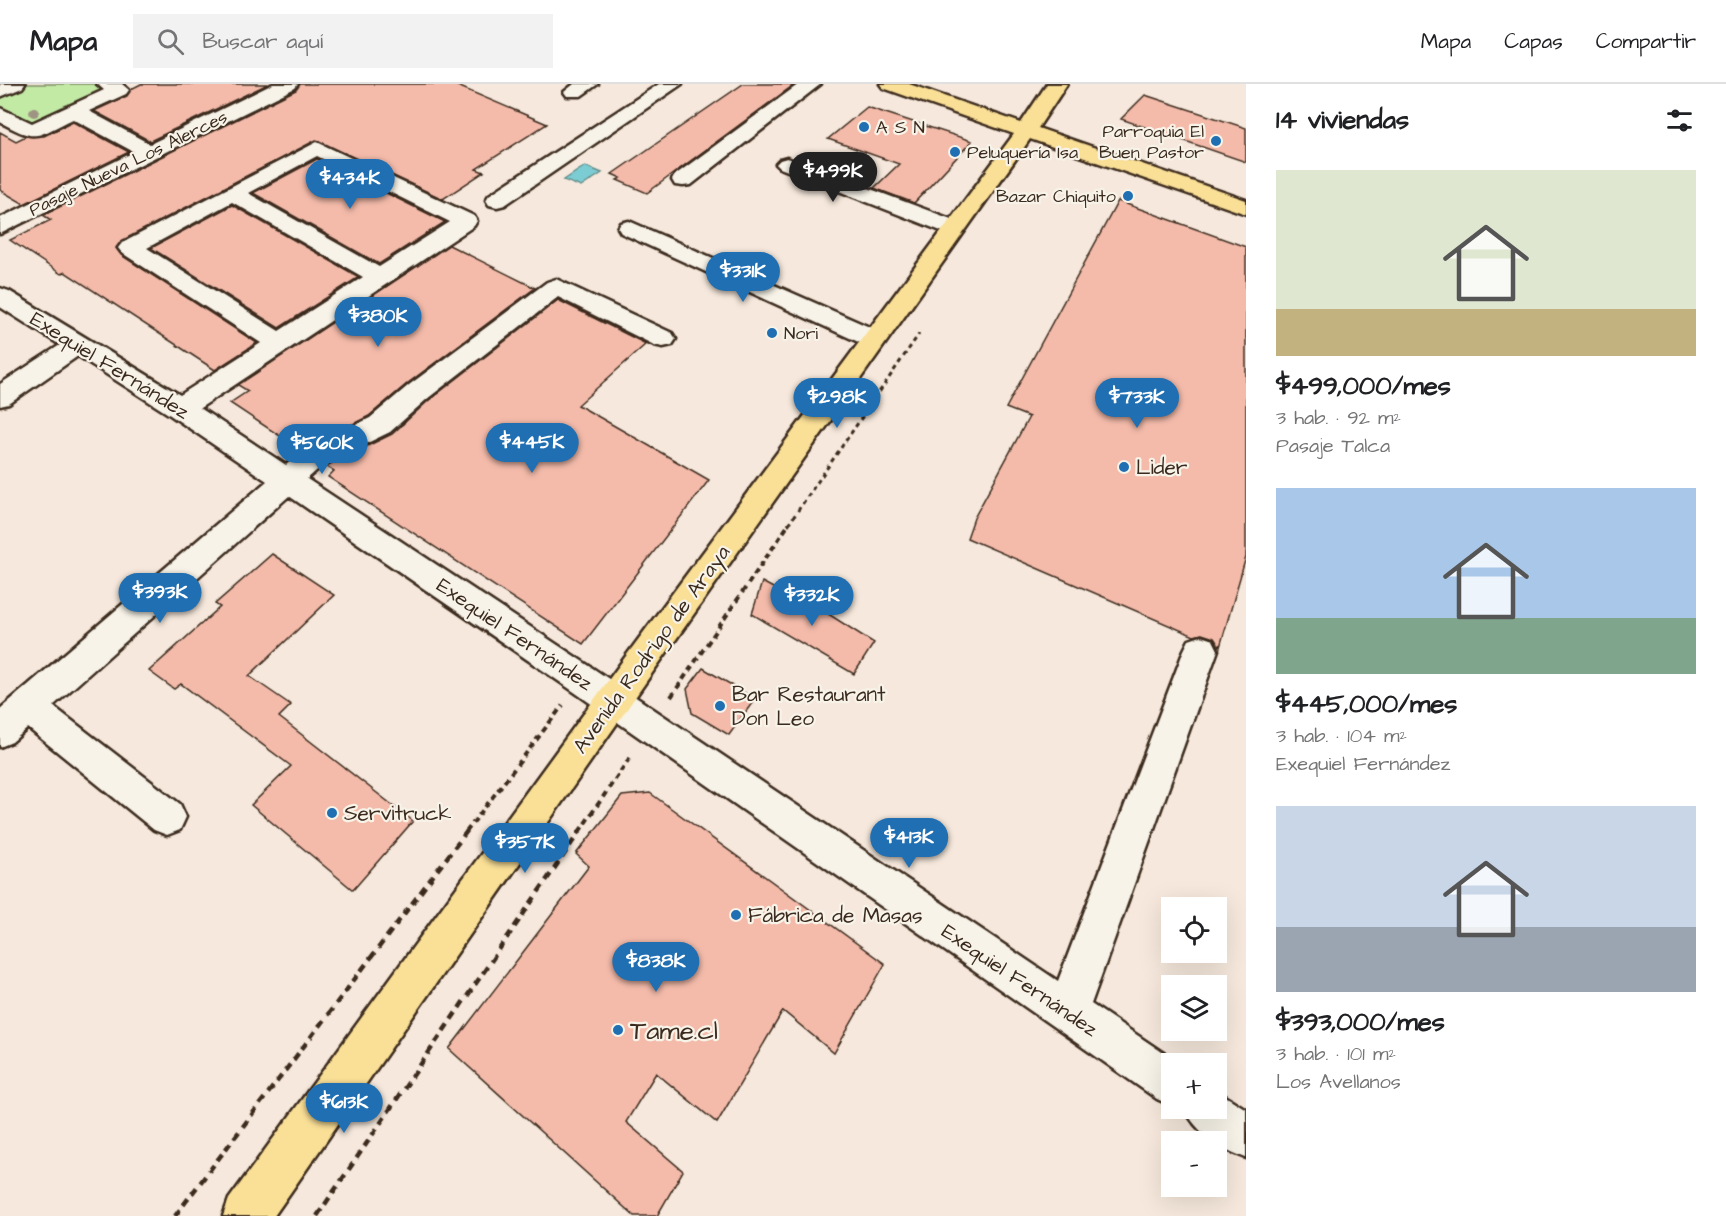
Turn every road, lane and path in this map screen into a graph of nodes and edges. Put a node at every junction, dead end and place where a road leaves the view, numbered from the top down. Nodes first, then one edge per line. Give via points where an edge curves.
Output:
1 (15, 84) edge
2 (107, 84) edge
3 (288, 84) edge
4 (672, 84) edge
5 (812, 84) edge
6 (890, 84) edge
7 (943, 84) edge
8 (1057, 84) edge
9 (0, 91) edge
10 (73, 111) junction
11 (0, 114) edge
12 (1031, 123) junction
13 (149, 152) junction
14 (787, 164) dead end
15 (683, 180) dead end
16 (1246, 186) edge
17 (232, 193) junction
18 (497, 200) dead end
19 (1246, 207) edge
20 (0, 226) edge
21 (629, 228) dead end
22 (954, 228) junction
23 (380, 277) junction
24 (0, 296) edge
25 (924, 326) dead end
26 (663, 339) dead end
27 (874, 339) junction
28 (279, 343) junction
29 (79, 344) junction
30 (0, 397) edge
31 (180, 408) junction
32 (286, 480) junction
33 (1201, 650) dead end
34 (613, 701) junction
35 (27, 707) junction
36 (651, 726) junction
37 (0, 731) edge
38 (167, 817) dead end
39 (1067, 1012) junction
40 (1161, 1076) edge
41 (1222, 1119) edge
42 (1246, 1136) edge
43 (246, 1216) edge
44 (317, 1216) edge

1 - 9 street
2 - 10 street via 119,90
3 - 13 street, Pasaje Nueva Los Alerces
4 - 18 street
5 - 15 street
6 - 12 main road
7 - 12 main road
8 - 12 main road, Avenida Rodrigo de Araya
10 - 11 street via 31,131
10 - 13 street
12 - 16 main road
12 - 19 main road
12 - 22 main road, Avenida Rodrigo de Araya
13 - 20 street, Pasaje Nueva Los Alerces
14 - 22 street
17 - 23 street
17 - 23 street via 317,148 466,221
17 - 28 street via 130,248
21 - 27 street
22 - 27 main road, Avenida Rodrigo de Araya
23 - 28 street
24 - 29 street, Exequiel Fernández
25 - 36 path
26 - 32 street via 556,286 380,425 314,457
27 - 34 main road, Avenida Rodrigo de Araya
28 - 31 street
29 - 30 street
29 - 31 street, Exequiel Fernández
31 - 32 street, Exequiel Fernández
32 - 34 street, Exequiel Fernández
32 - 35 street
33 - 39 street
34 - 36 street, Exequiel Fernández
34 - 43 main road, Avenida Rodrigo de Araya
35 - 37 street
35 - 38 street
36 - 39 street, Exequiel Fernández
36 - 44 path
39 - 40 street, Exequiel Fernández
41 - 42 street

